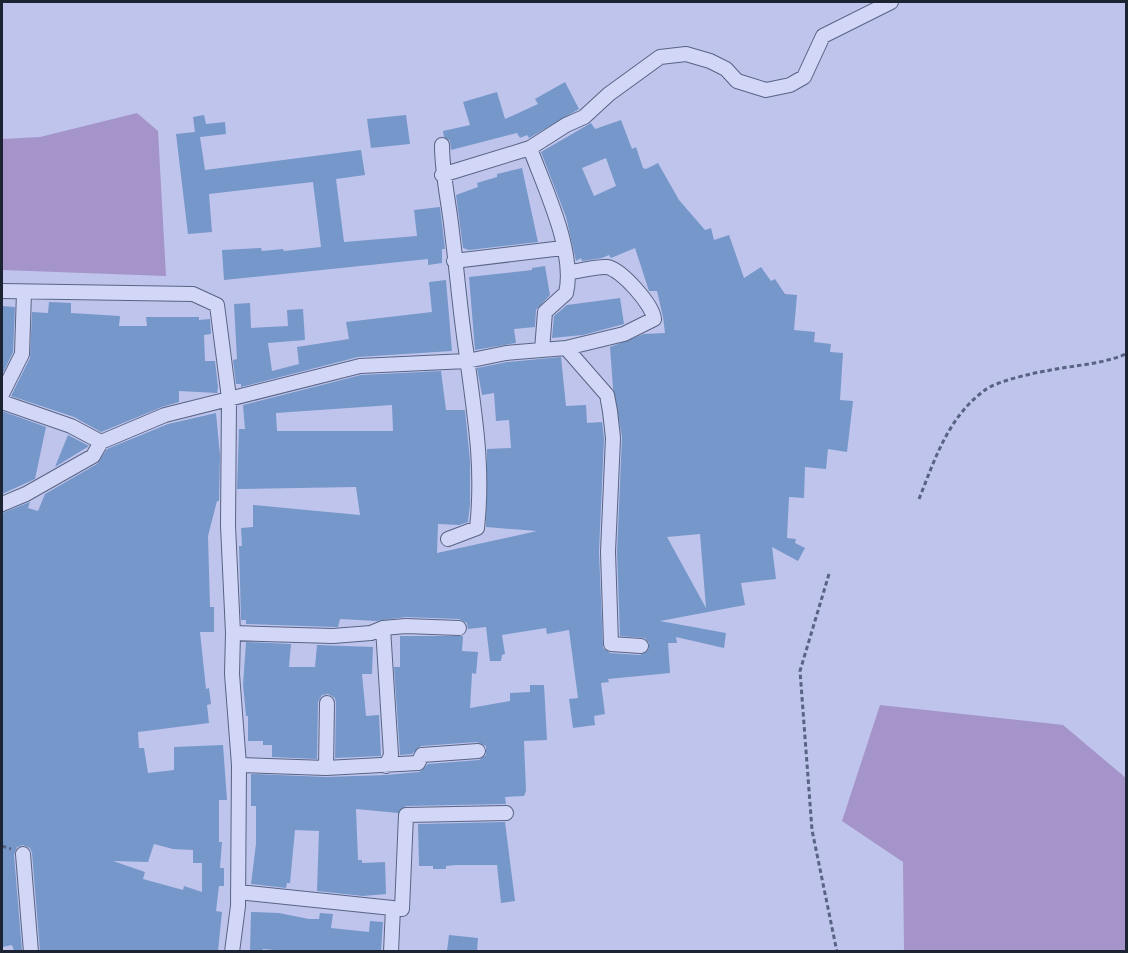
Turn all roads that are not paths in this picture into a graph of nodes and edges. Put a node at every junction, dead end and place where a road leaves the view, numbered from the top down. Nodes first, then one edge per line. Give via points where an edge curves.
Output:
1 (891, 2) edge
2 (442, 146) dead end
3 (530, 148) junction
4 (442, 176) junction
5 (563, 248) junction
6 (454, 261) junction
7 (569, 272) junction
8 (2, 291) edge
9 (24, 292) junction
10 (566, 348) junction
11 (542, 350) junction
12 (467, 361) junction
13 (2, 394) edge
14 (229, 398) junction
15 (2, 402) edge
16 (101, 442) junction
17 (2, 504) edge
18 (448, 539) dead end
19 (383, 628) junction
20 (459, 628) dead end
21 (233, 633) junction
22 (641, 646) dead end
23 (327, 703) dead end
24 (478, 751) dead end
25 (239, 765) junction
26 (386, 766) junction
27 (326, 768) junction
28 (506, 813) dead end
29 (23, 854) dead end
30 (238, 892) junction
31 (393, 908) junction
32 (31, 951) edge
33 (232, 951) edge
34 (391, 951) edge

1 - 3 street via 824,36 804,77 790,85 766,90 737,81 726,69 710,61 686,54 660,57 584,117
2 - 4 street
3 - 4 street
3 - 5 street
4 - 6 street
5 - 6 street
5 - 7 street
6 - 12 street
7 - 10 street via 608,267 618,271 640,295 654,319 624,334
7 - 11 street via 566,293 545,312
8 - 9 street
9 - 13 street via 22,354
9 - 14 street via 193,294 209,299 217,305
10 - 11 street
10 - 22 street via 602,387 610,411 611,644
11 - 12 street via 506,352
12 - 14 street via 360,366
12 - 18 street via 479,437 477,528
14 - 16 street via 165,415
14 - 21 street via 228,526
15 - 16 street via 71,426
16 - 17 street via 93,456
19 - 20 street
19 - 21 street via 371,633 333,636
19 - 26 street via 391,754
21 - 25 street
23 - 27 street
24 - 26 street via 422,755 418,763
25 - 27 street
25 - 30 street
26 - 27 street
28 - 31 street via 406,815 402,909
29 - 32 street
30 - 31 street
30 - 33 street
31 - 34 street

